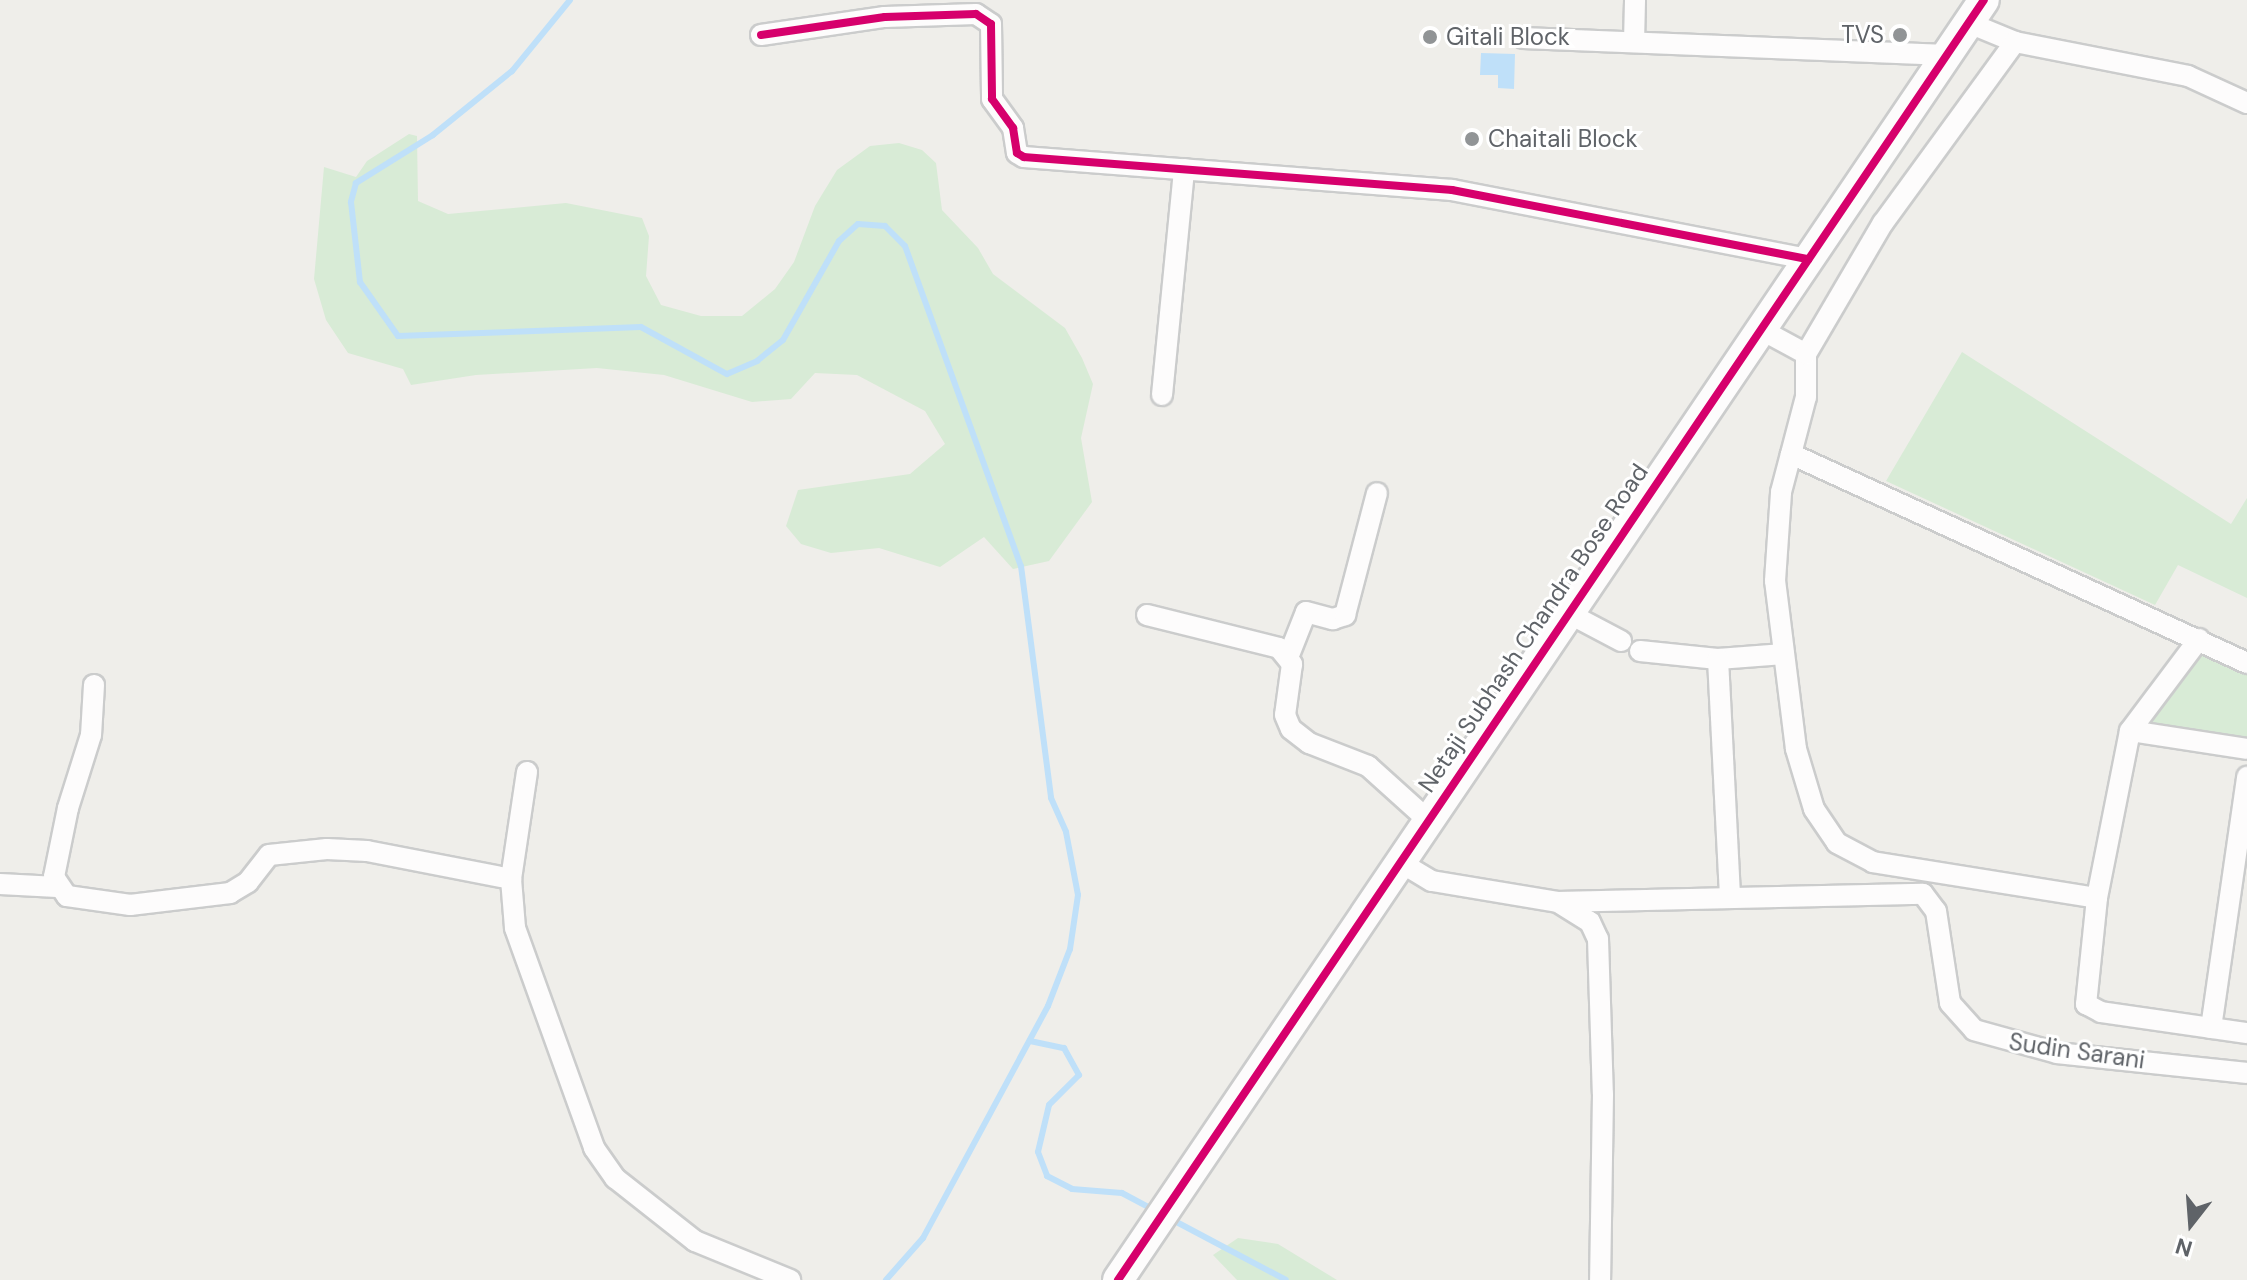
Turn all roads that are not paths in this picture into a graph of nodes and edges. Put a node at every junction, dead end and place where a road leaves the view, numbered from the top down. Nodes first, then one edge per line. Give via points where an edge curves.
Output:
1 (1635, 0) edge
2 (972, 7) edge
3 (1977, 11) edge
4 (761, 35) dead end
5 (1523, 38) dead end
6 (1634, 42) junction
7 (2015, 42) junction
8 (1947, 55) junction
9 (2247, 103) edge
10 (1184, 169) junction
11 (1808, 259) junction
12 (1760, 329) junction
13 (1806, 354) junction
14 (1162, 395) dead end
15 (1791, 454) junction
16 (1377, 493) dead end
17 (1568, 613) junction
18 (1147, 615) dead end
19 (2199, 639) junction
20 (1621, 641) dead end
21 (1640, 651) dead end
22 (1784, 654) junction
23 (1289, 655) junction
24 (1718, 659) junction
25 (2247, 663) edge
26 (94, 685) dead end
27 (2130, 731) junction
28 (2247, 749) edge
29 (527, 772) dead end
30 (2247, 777) edge
31 (1428, 820) junction
32 (1400, 862) junction
33 (511, 879) junction
34 (0, 884) edge
35 (57, 887) junction
36 (1730, 896) junction
37 (2097, 898) junction
38 (1598, 901) junction
39 (1557, 902) junction
40 (1598, 939) junction
41 (2211, 1028) junction
42 (2247, 1033) edge
43 (2247, 1073) edge
44 (790, 1280) edge
45 (1118, 1280) edge
46 (1600, 1280) edge

1 - 6 street
2 - 4 street
2 - 10 street via 991,24 992,99 1013,128 1017,153
3 - 7 street
3 - 8 street, Netaji Subhash Chandra Bose Road
5 - 6 street
6 - 8 street
7 - 9 street via 2188,76
7 - 13 street via 1883,223
8 - 11 street, Netaji Subhash Chandra Bose Road
10 - 11 street via 1452,190
10 - 14 street
11 - 12 street, Netaji Subhash Chandra Bose Road
12 - 13 street
12 - 17 street, Netaji Subhash Chandra Bose Road
13 - 15 street via 1806,397
15 - 19 street
15 - 22 street via 1781,492 1775,581
16 - 23 street via 1345,615 1333,619 1306,612
17 - 20 street
17 - 31 street, Netaji Subhash Chandra Bose Road
18 - 23 street via 1262,641
19 - 25 street
19 - 27 street
21 - 24 street
22 - 24 street
22 - 37 street via 1807,790 1837,843 1873,862 1913,872
23 - 31 street via 1292,678 1285,715 1291,729 1317,747 1368,766
24 - 36 street
26 - 35 street via 91,735 68,808
27 - 28 street
27 - 37 street
29 - 33 street
30 - 41 street
31 - 32 street, Netaji Subhash Chandra Bose Road
32 - 39 street via 1432,881
32 - 45 street, Netaji Subhash Chandra Bose Road
33 - 35 street via 367,851 327,849 275,853 241,888 160,904 90,901 67,896
33 - 44 street via 525,965 594,1148 615,1178 695,1241
34 - 35 street
36 - 38 street
36 - 43 street, Sudin Sarani via 1913,893 1935,906 1950,1003 1974,1030 2028,1048
37 - 41 street via 2086,1004 2101,1012
38 - 39 street
38 - 40 street
39 - 40 street via 1590,922
40 - 46 street via 1603,1094
41 - 42 street

